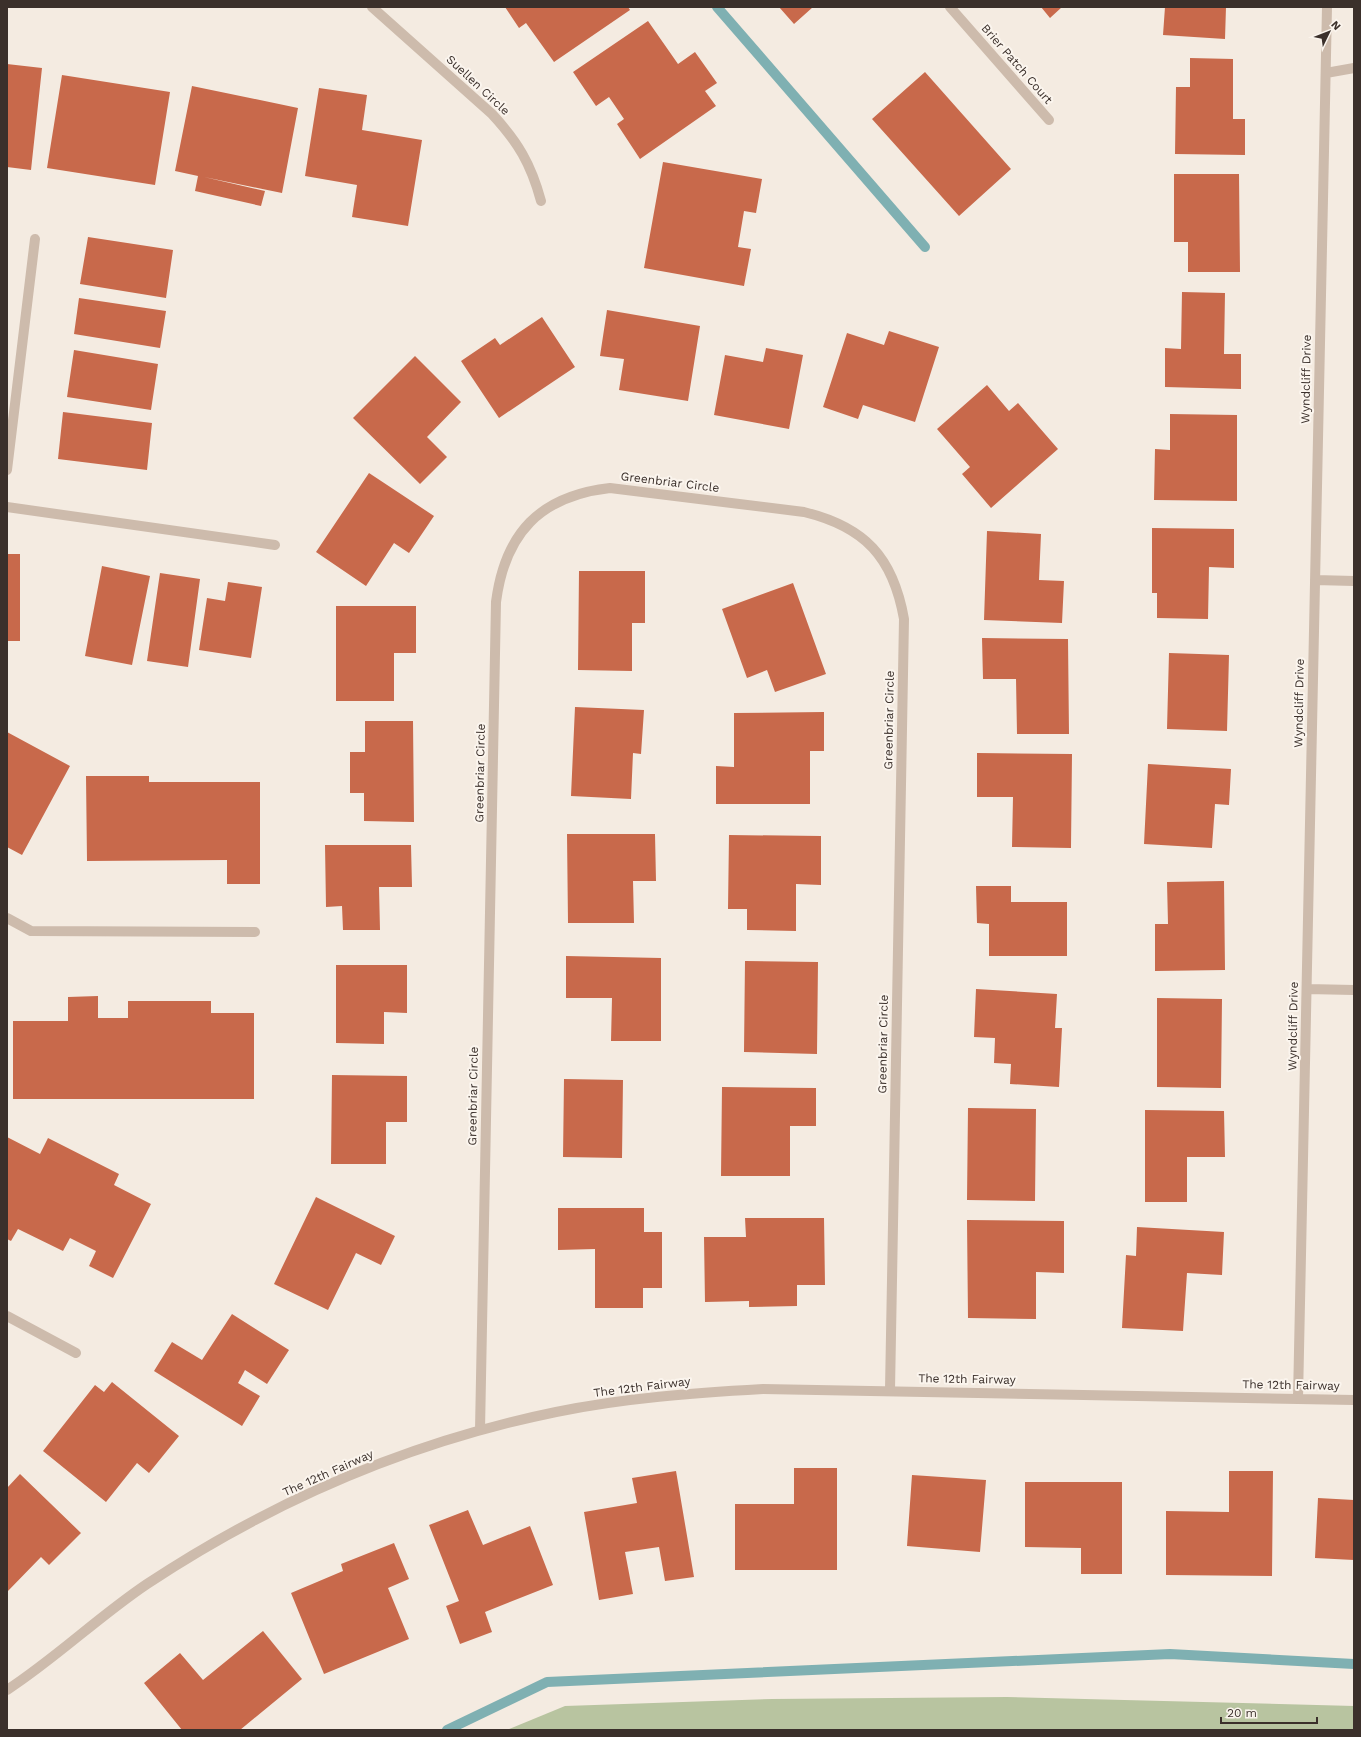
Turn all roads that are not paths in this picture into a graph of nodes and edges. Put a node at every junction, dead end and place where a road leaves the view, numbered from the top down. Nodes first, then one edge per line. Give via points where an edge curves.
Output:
1 (372, 7) edge
2 (950, 7) edge
3 (1327, 7) edge
4 (1354, 68) edge
5 (1326, 73) junction
6 (1049, 120) dead end
7 (541, 200) dead end
8 (35, 239) dead end
9 (7, 470) edge
10 (7, 507) edge
11 (275, 545) dead end
12 (1315, 580) junction
13 (1354, 581) edge
14 (7, 918) edge
15 (255, 932) dead end
16 (1307, 989) junction
17 (1354, 990) edge
18 (7, 1316) edge
19 (76, 1353) dead end
20 (890, 1390) junction
21 (1298, 1399) junction
22 (1354, 1400) edge
23 (480, 1430) junction
24 (7, 1690) edge

1 - 7 street, Suellen Circle via 510,133 524,155
2 - 6 street, Brier Patch Court
3 - 5 street, Wyndcliff Drive
4 - 5 street
5 - 12 street, Wyndcliff Drive
8 - 9 street
10 - 11 street
12 - 13 street
12 - 16 street, Wyndcliff Drive
14 - 15 street via 31,930
16 - 17 street
16 - 21 street, Wyndcliff Drive
18 - 19 street
20 - 21 street, The 12th Fairway
20 - 23 street, The 12th Fairway via 763,1389 671,1394 556,1412
20 - 23 street, Greenbriar Circle via 904,627 900,594 891,573 864,539 825,517 804,512 610,488 588,490 548,507 530,521 516,538 506,558 496,602
21 - 22 street, The 12th Fairway
23 - 24 street, The 12th Fairway via 392,1459 306,1494 224,1536 146,1585 72,1640 32,1674

